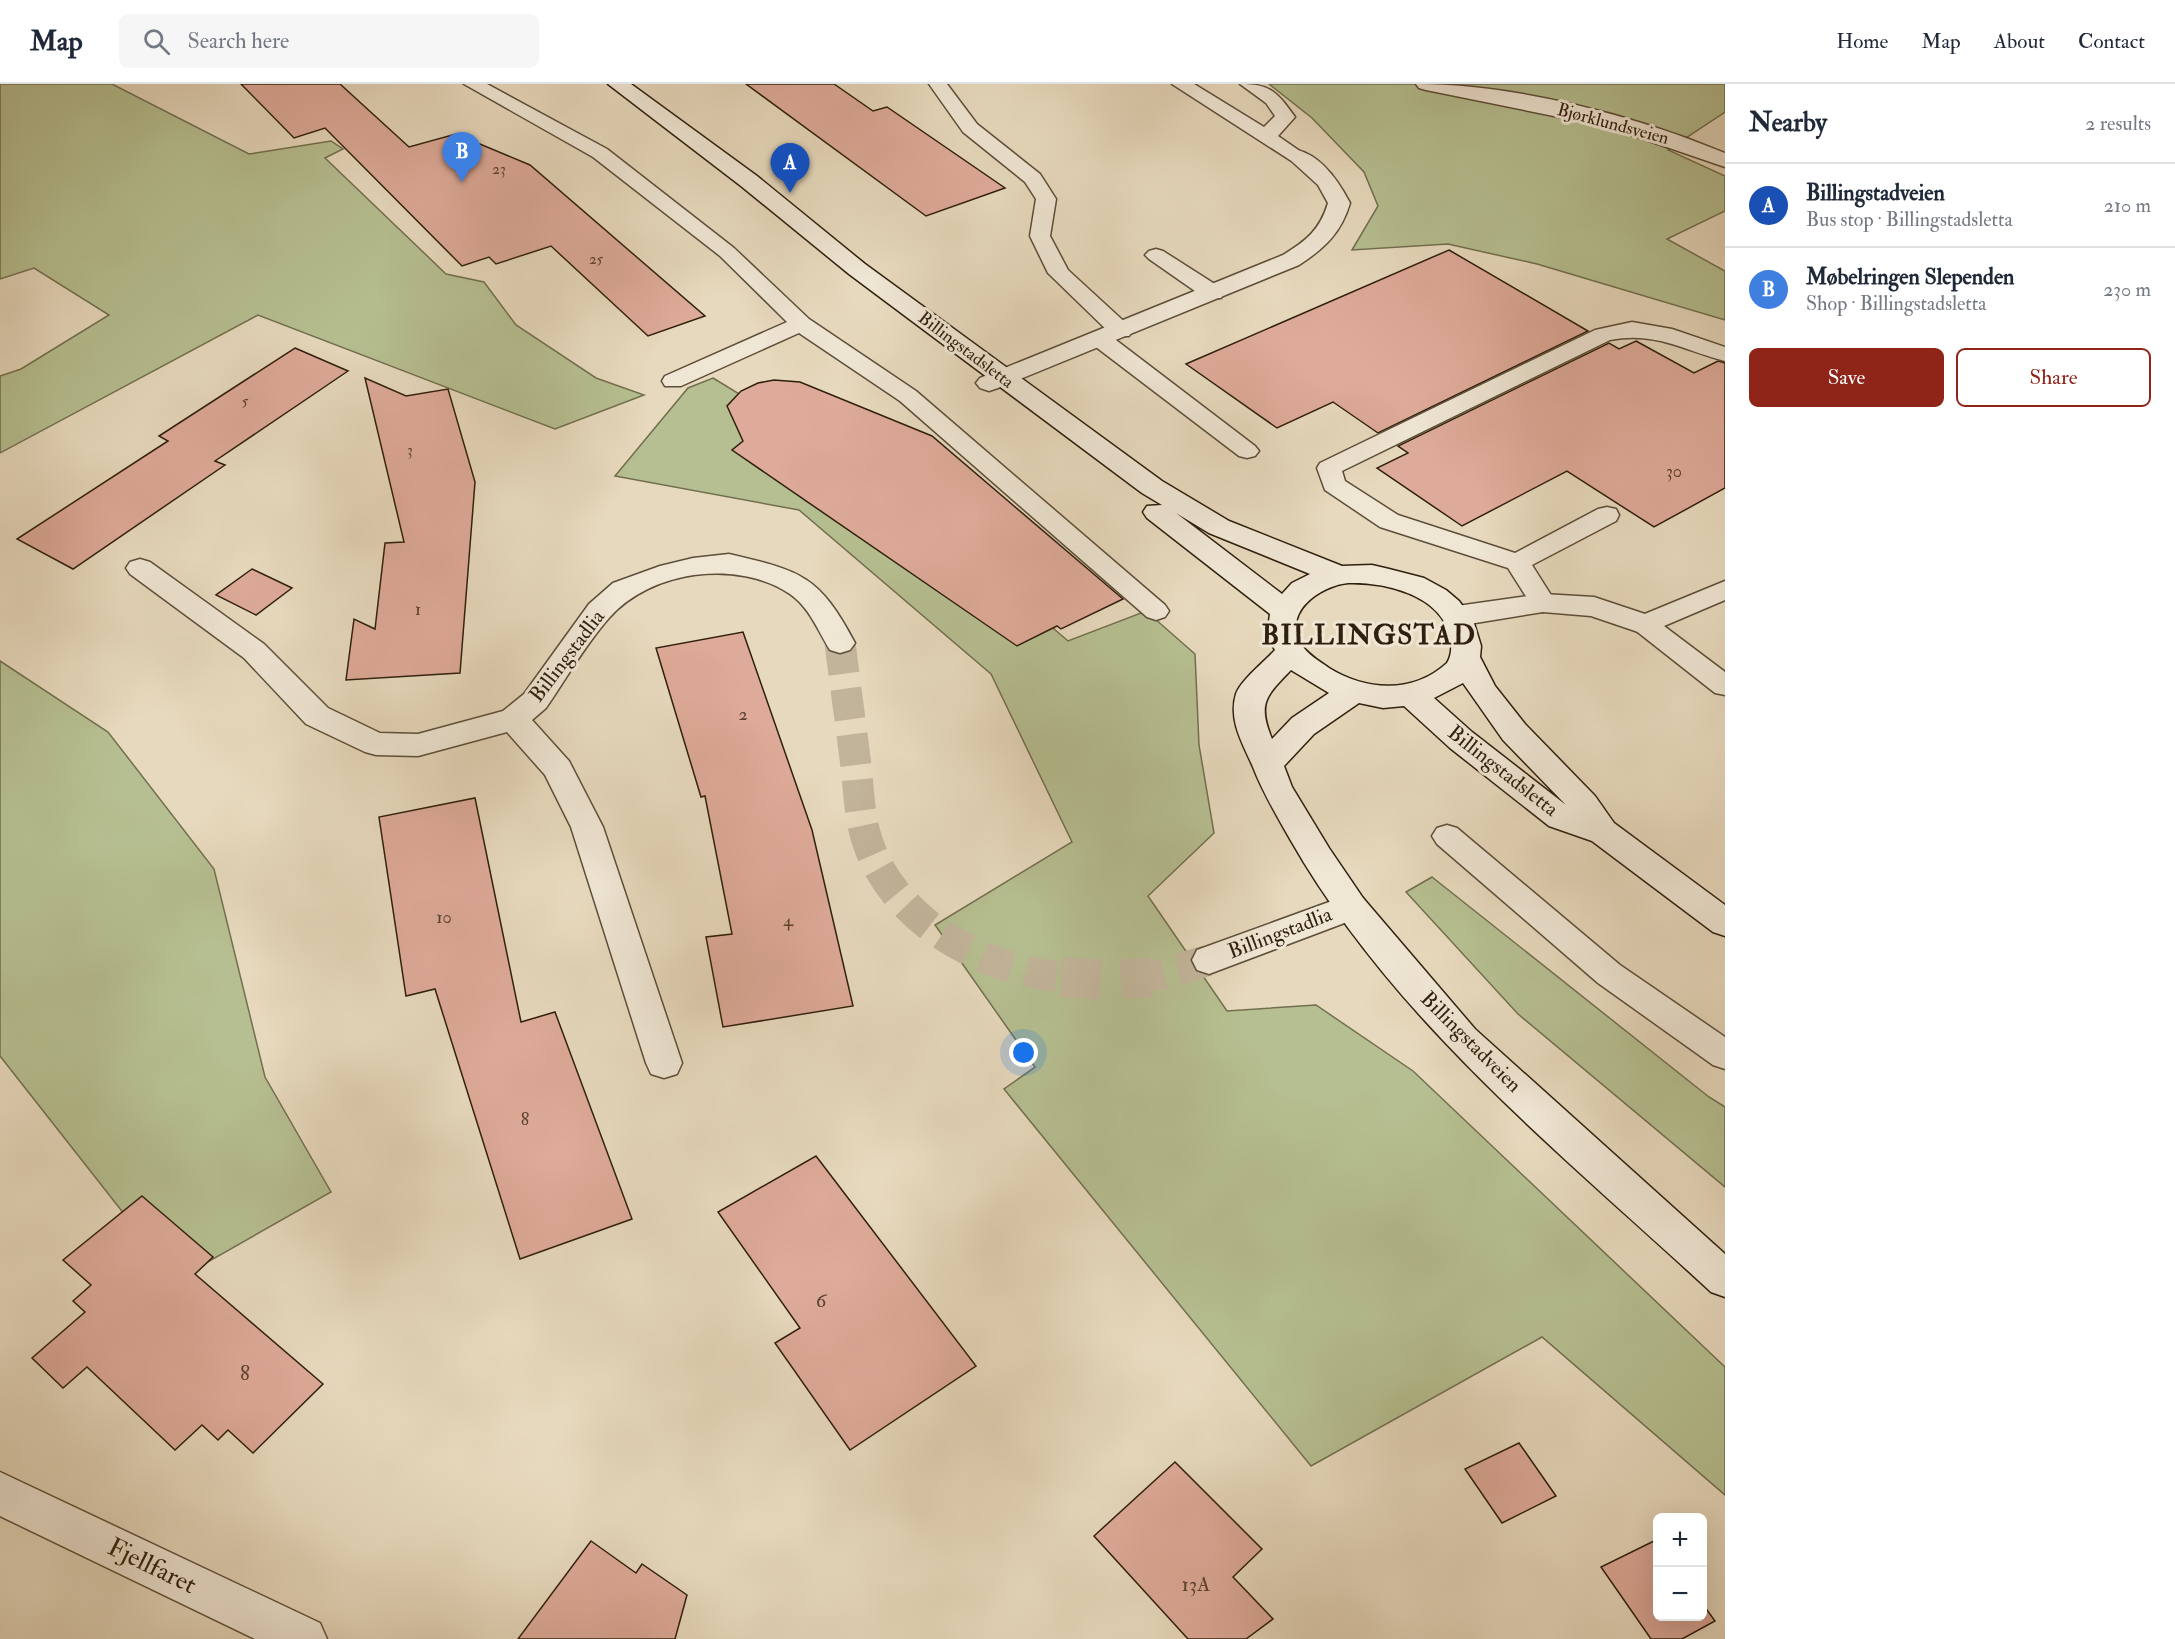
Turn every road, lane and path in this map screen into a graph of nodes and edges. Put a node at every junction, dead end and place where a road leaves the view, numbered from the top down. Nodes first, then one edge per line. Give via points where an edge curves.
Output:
1 (473, 84) edge
2 (938, 84) edge
3 (1181, 84) edge
4 (1249, 84) edge
5 (1426, 84) edge
6 (609, 87) edge
7 (1268, 135) junction
8 (1297, 156) joint
9 (1725, 161) edge
10 (1156, 255) dead end
11 (1213, 293) junction
12 (801, 324) junction
13 (1111, 335) junction
14 (1725, 354) edge
15 (996, 379) junction
16 (673, 381) dead end
17 (1247, 451) dead end
18 (1607, 515) dead end
19 (1517, 562) junction
20 (140, 568) dead end
21 (1339, 575) junction
22 (1725, 590) edge
23 (1543, 603) junction
24 (1283, 610) junction
25 (1156, 611) dead end
26 (1456, 616) junction
27 (1644, 624) junction
28 (840, 642) tunnel mouth
29 (1290, 652) junction
30 (1466, 660) junction
31 (1725, 686) edge
32 (1353, 692) junction
33 (1412, 696) junction
34 (513, 719) junction
35 (1268, 763) junction
36 (1603, 832) junction
37 (1447, 836) dead end
38 (1351, 907) junction
39 (1725, 923) edge
40 (1209, 960) tunnel mouth
41 (1725, 1054) edge
42 (664, 1063) dead end
43 (1725, 1279) edge
44 (0, 1493) edge
45 (304, 1639) edge

1 - 12 lane via 600,153 727,252
2 - 13 lane via 970,128 1033,178 1046,199 1040,236 1059,273
3 - 7 lane
4 - 7 lane via 1273,99 1285,117
5 - 9 main road, Bjørklundsveien via 1592,115 1660,134
6 - 15 main road, Billingstadsletta via 749,182
7 - 8 lane
8 - 11 main road via 1328,181 1339,202 1333,226 1316,244 1291,260
10 - 11 lane
11 - 13 main road
12 - 16 lane
12 - 25 lane via 908,396
13 - 15 main road
13 - 17 lane
14 - 19 lane via 1653,332 1632,329 1604,335 1329,468 1334,485 1389,521
15 - 21 main road, Billingstadsletta via 1184,508 1252,542
15 - 24 main road, Billingstadsletta
18 - 19 lane
19 - 23 lane
20 - 34 main road, Billingstadlia via 254,651 317,716 376,744 418,745
21 - 24 main road via 1303,587
21 - 26 main road via 1372,574 1406,582 1435,596
22 - 27 lane
23 - 26 main road
23 - 27 main road via 1594,607
24 - 29 main road via 1281,630
26 - 30 main road via 1465,631
27 - 31 lane
28 - 34 main road, Billingstadlia via 823,610 801,588 770,573 729,562 660,575 623,590 599,611 535,701
29 - 32 main road via 1315,676
29 - 35 main road, Billingstadveien via 1251,694 1249,721
30 - 33 main road via 1447,683
30 - 36 main road, Billingstadsletta via 1510,727 1584,804
32 - 33 main road
32 - 35 main road via 1303,726
33 - 36 main road, Billingstadsletta via 1560,818
34 - 42 main road via 558,769 588,827
35 - 38 main road, Billingstadveien via 1296,822
36 - 39 main road, Billingstadsletta
37 - 41 lane via 1609,974
38 - 40 main road, Billingstadlia
38 - 43 main road, Billingstadveien via 1462,1039
44 - 45 main road, Fjellfaret

